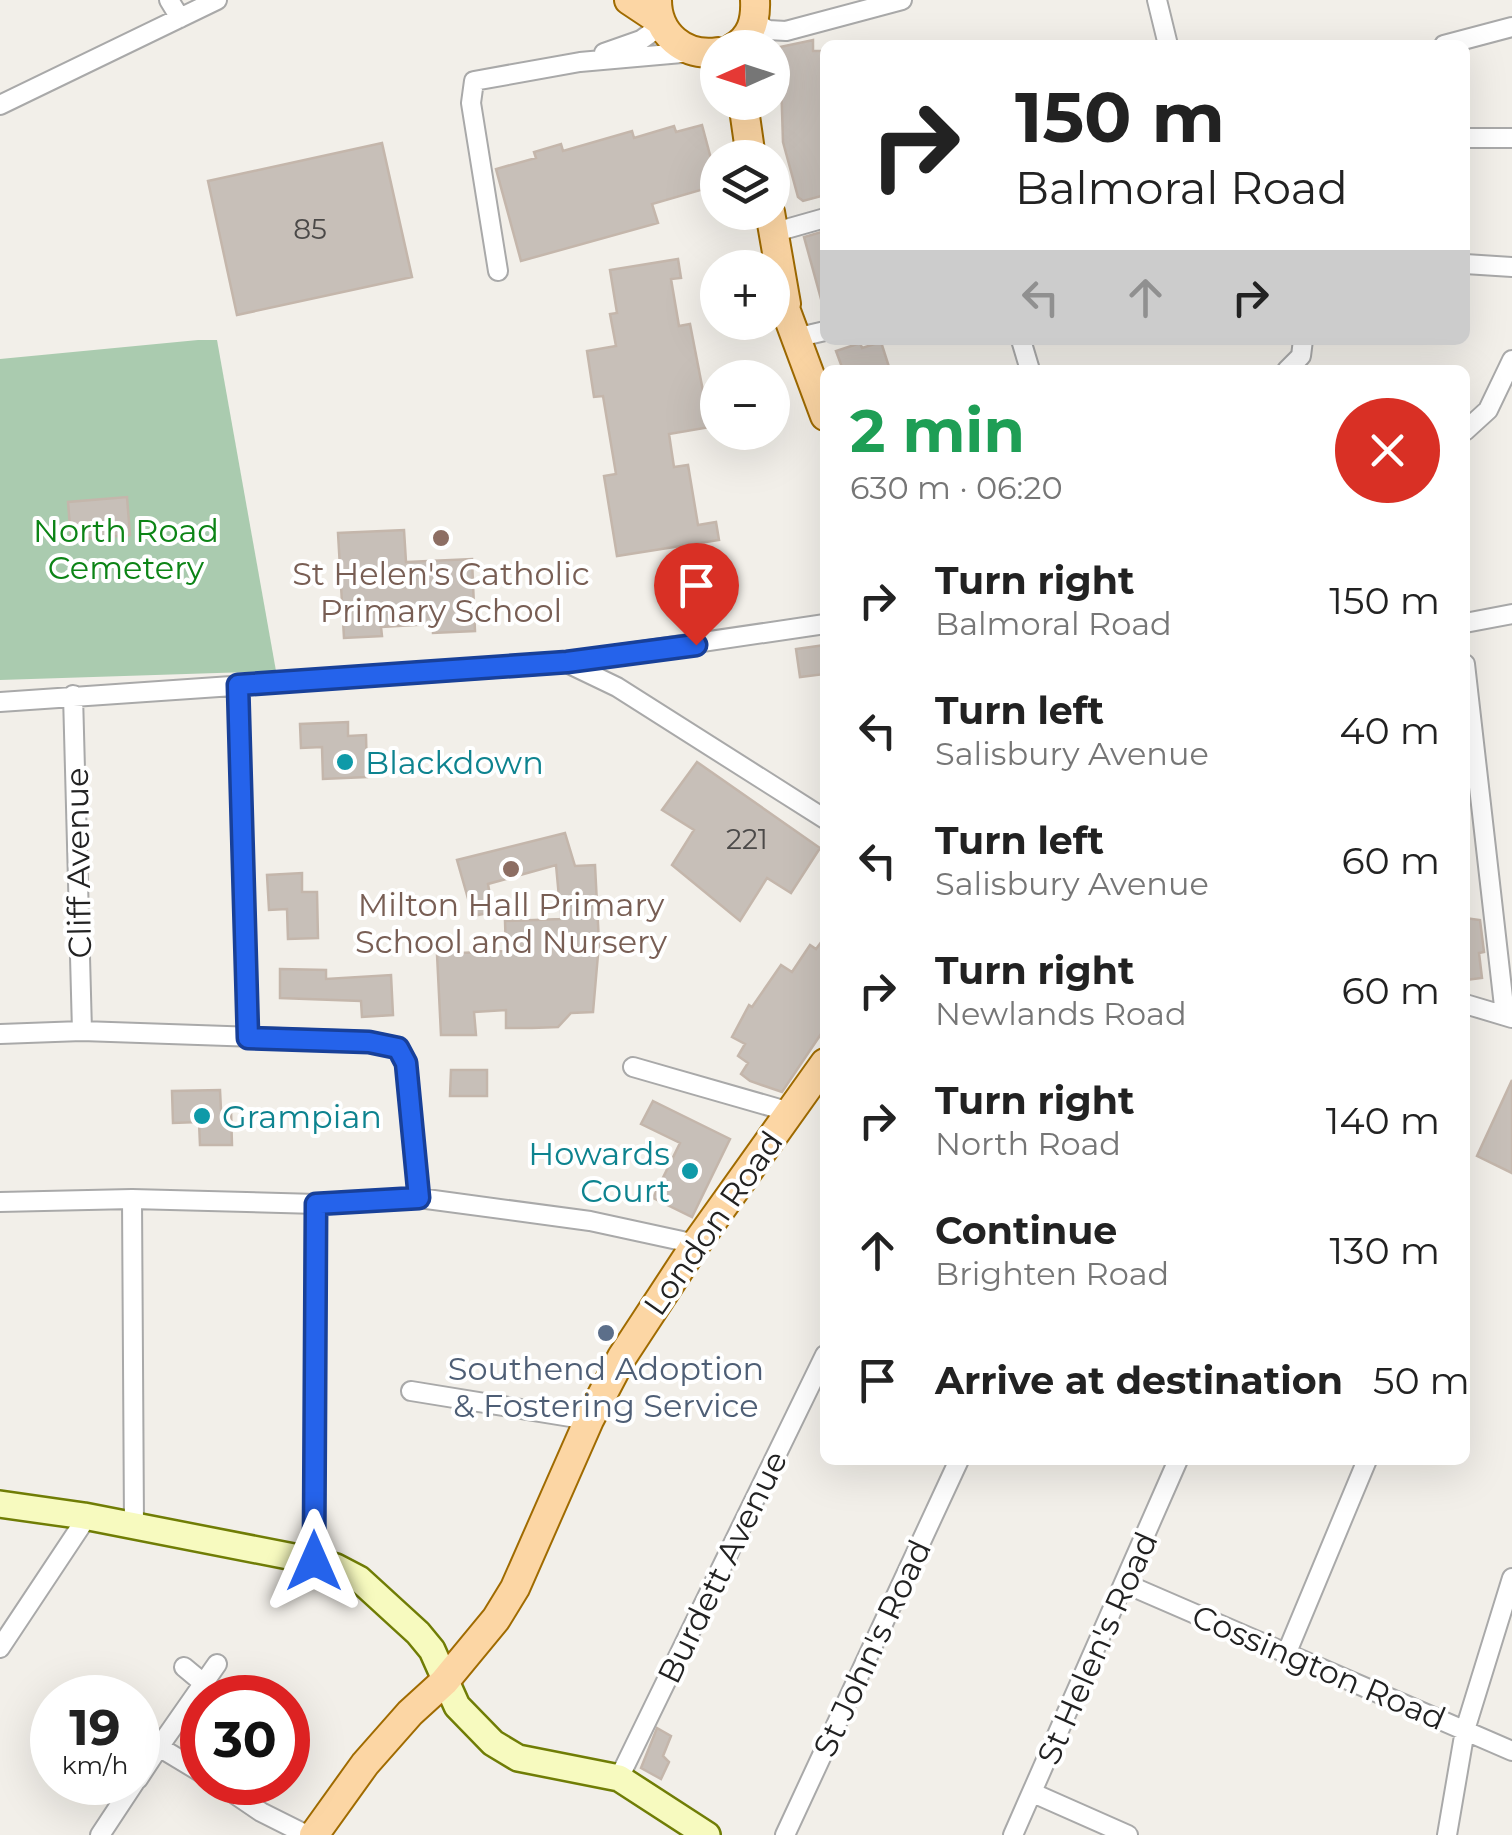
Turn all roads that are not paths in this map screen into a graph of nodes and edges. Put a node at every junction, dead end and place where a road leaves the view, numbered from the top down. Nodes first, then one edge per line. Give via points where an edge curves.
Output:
1 (169, 0) edge
2 (217, 0) edge
3 (629, 0) edge
4 (902, 0) edge
5 (1157, 0) edge
6 (659, 15) edge
7 (180, 18) junction
8 (1512, 27) edge
9 (786, 30) edge
10 (1167, 40) edge
11 (1463, 40) edge
12 (700, 42) edge
13 (700, 46) edge
14 (580, 62) junction
15 (0, 105) edge
16 (1470, 138) edge
17 (1512, 138) edge
18 (820, 218) edge
19 (790, 219) edge
20 (1470, 264) edge
21 (1512, 266) edge
22 (498, 271) dead end
23 (790, 326) edge
24 (820, 332) edge
25 (795, 338) junction
26 (1512, 360) edge
27 (820, 403) edge
28 (1470, 426) edge
29 (1512, 614) edge
30 (1470, 622) edge
31 (820, 625) edge
32 (567, 662) junction
33 (238, 685) junction
34 (74, 695) junction
35 (0, 702) edge
36 (1470, 705) edge
37 (820, 816) edge
38 (1470, 1005) edge
39 (1508, 1016) edge
40 (82, 1031) junction
41 (0, 1034) edge
42 (248, 1038) junction
43 (633, 1068) dead end
44 (820, 1069) edge
45 (790, 1112) junction
46 (132, 1198) junction
47 (419, 1198) junction
48 (0, 1202) edge
49 (316, 1204) junction
50 (696, 1244) junction
51 (820, 1366) edge
52 (410, 1391) dead end
53 (589, 1420) junction
54 (957, 1465) edge
55 (1176, 1465) edge
56 (1365, 1465) edge
57 (0, 1504) edge
58 (84, 1516) junction
59 (134, 1526) junction
60 (314, 1561) junction
61 (1512, 1578) edge
62 (1126, 1584) junction
63 (0, 1648) edge
64 (1287, 1652) junction
65 (216, 1664) dead end
66 (184, 1667) dead end
67 (194, 1675) edge
68 (207, 1675) edge
69 (444, 1682) junction
70 (180, 1715) edge
71 (1465, 1730) junction
72 (160, 1745) edge
73 (1512, 1751) edge
74 (619, 1778) junction
75 (1033, 1793) junction
76 (120, 1805) edge
77 (250, 1805) edge
78 (100, 1835) edge
79 (307, 1835) edge
80 (314, 1835) edge
81 (706, 1835) edge
82 (785, 1835) edge
83 (1014, 1835) edge
84 (1128, 1835) edge
85 (1447, 1835) edge

1 - 7 street
2 - 7 street
3 - 6 main road
4 - 9 street
5 - 10 street
6 - 12 main road via 676,42
6 - 14 street via 641,40
7 - 15 street
8 - 11 street
13 - 14 street
14 - 22 street via 474,81 471,103
16 - 17 street
18 - 19 street
20 - 21 street
23 - 25 main road
24 - 25 street
25 - 27 main road
26 - 28 street via 1488,410
29 - 30 street
31 - 32 street
32 - 33 street
32 - 37 street via 617,686
33 - 34 street
33 - 42 street
34 - 35 street
34 - 40 street, Cliff Avenue
36 - 39 street
38 - 39 street
40 - 41 street
40 - 42 street
42 - 47 street via 398,1048 406,1063
43 - 45 street
44 - 45 main road, London Road
45 - 50 main road, London Road
46 - 48 street
46 - 49 street
46 - 59 street
47 - 49 street
47 - 50 street via 590,1220
49 - 60 street
50 - 53 main road, London Road
51 - 74 street, Burdett Avenue
52 - 53 street
53 - 69 main road, London Road via 516,1588
54 - 82 street, St John's Road
55 - 62 street, St Helen's Road
56 - 64 street
57 - 58 street
58 - 59 street
58 - 63 street
59 - 60 street
60 - 69 street via 348,1572 377,1593 432,1650
61 - 71 street
62 - 64 street, Cossington Road
62 - 75 street, St Helen's Road
64 - 71 street, Cossington Road
65 - 68 street
66 - 67 street
69 - 74 street via 483,1734 518,1758
69 - 80 main road, London Road via 365,1764
70 - 72 street
71 - 73 street, Cossington Road
71 - 85 street
74 - 81 street
75 - 83 street, St Helen's Road
75 - 84 street
76 - 78 street
77 - 79 street

